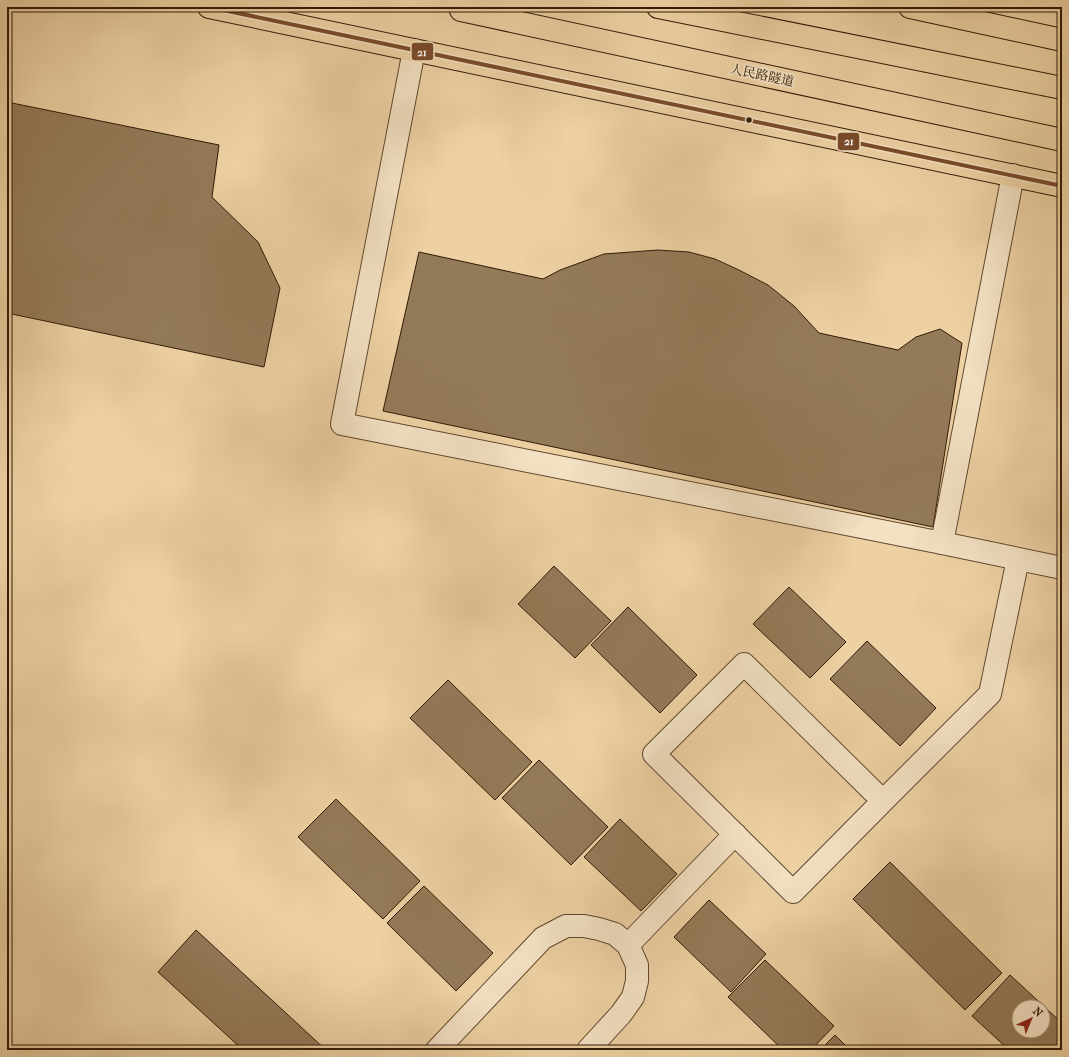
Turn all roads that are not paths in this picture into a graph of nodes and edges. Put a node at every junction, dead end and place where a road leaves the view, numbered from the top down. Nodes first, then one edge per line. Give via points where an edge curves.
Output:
1 (209, 7) edge
2 (658, 7) edge
3 (910, 7) edge
4 (461, 10) dead end
5 (1062, 40) edge
6 (414, 50) junction
7 (1062, 88) edge
8 (1062, 140) edge
9 (1013, 176) junction
10 (1062, 186) edge
11 (942, 543) junction
12 (1018, 559) junction
13 (1062, 568) edge
14 (882, 802) junction
15 (735, 834) junction
16 (628, 945) junction
17 (437, 1050) edge
18 (588, 1050) edge

1 - 6 main road
2 - 7 main road
3 - 5 main road
4 - 8 main road, 人民路隧道
6 - 9 main road
6 - 11 street via 342,424
9 - 10 main road
9 - 11 street
11 - 12 street
12 - 13 street
12 - 14 street via 990,694
14 - 15 street via 793,892
14 - 15 street via 744,664 654,754
15 - 16 street
16 - 17 street via 615,934 584,926 566,926 543,938
16 - 18 street via 637,965 633,998

